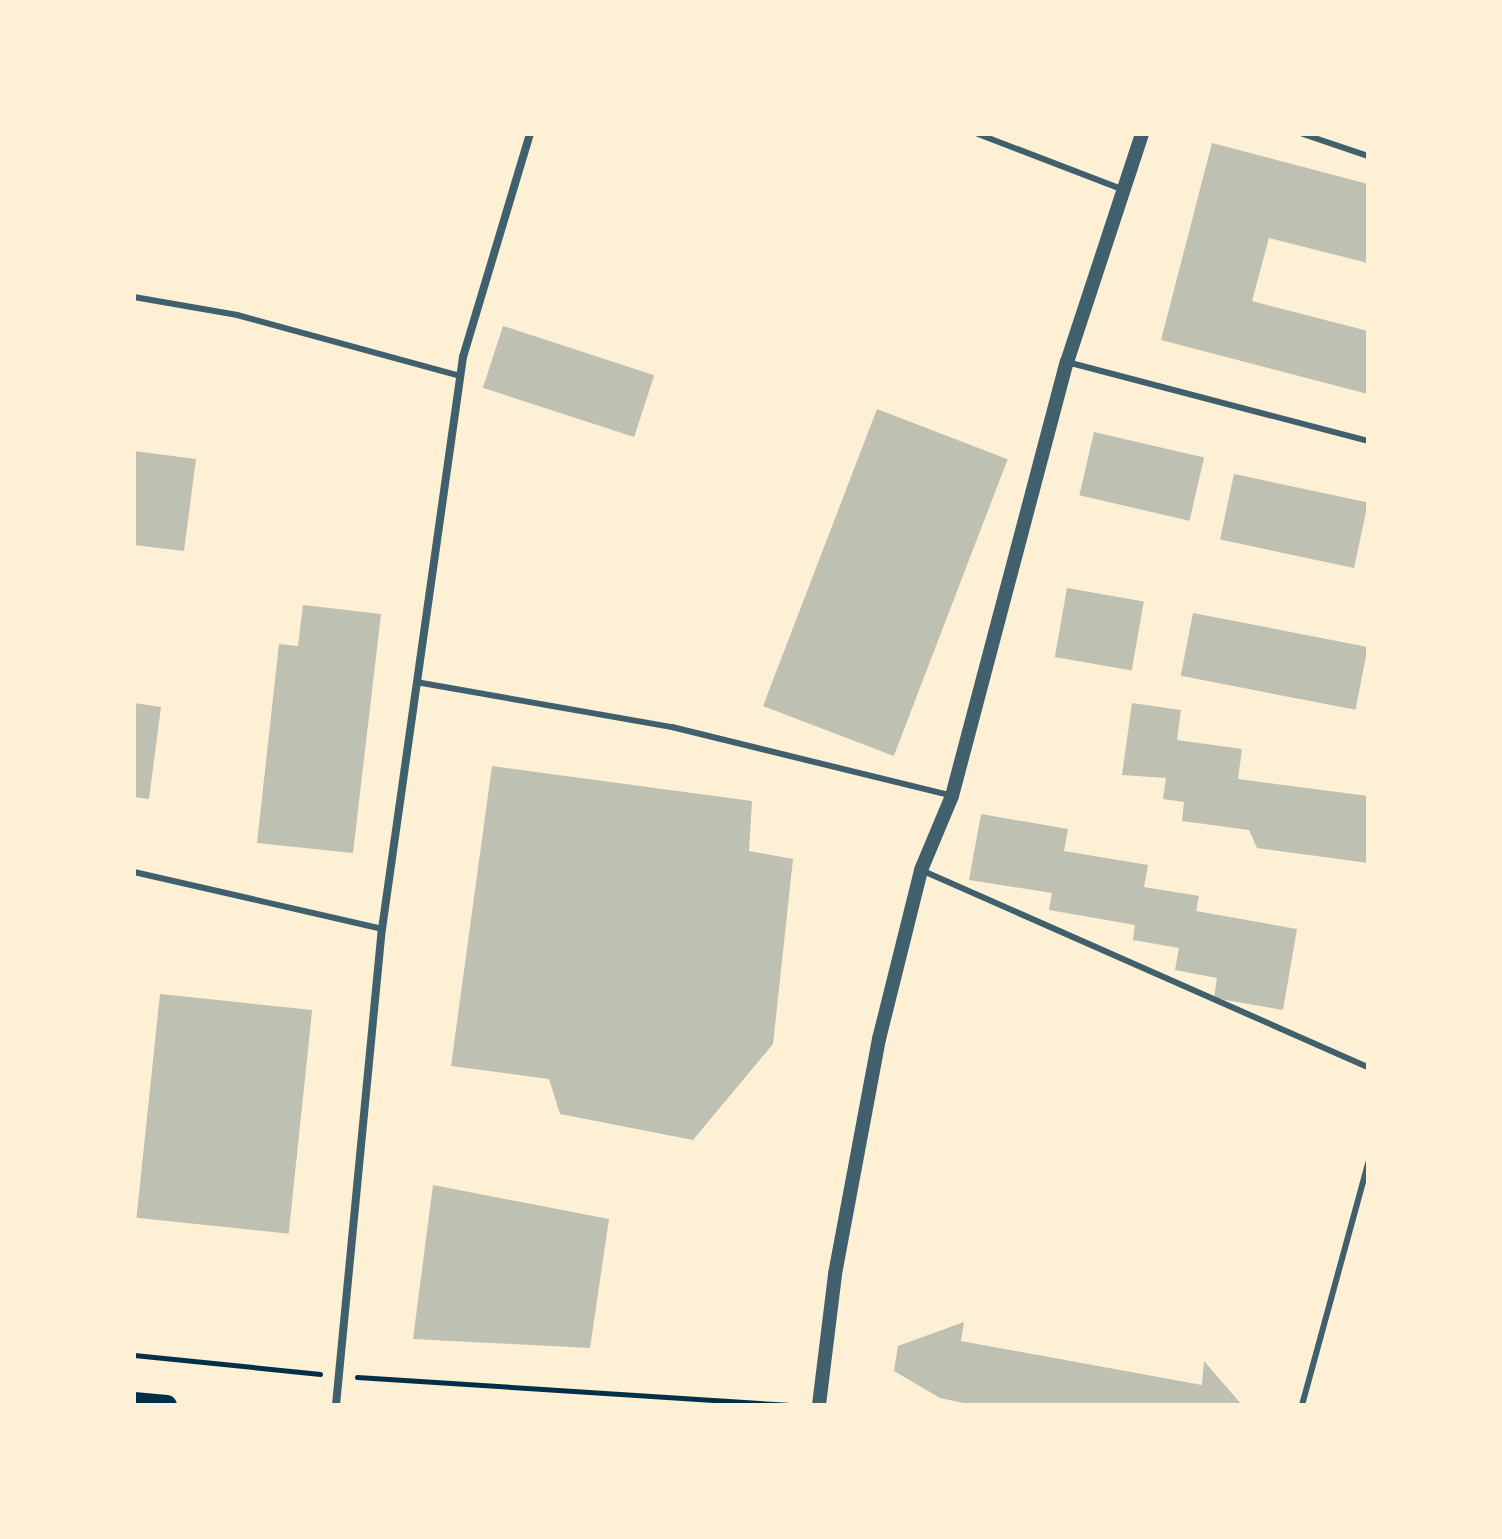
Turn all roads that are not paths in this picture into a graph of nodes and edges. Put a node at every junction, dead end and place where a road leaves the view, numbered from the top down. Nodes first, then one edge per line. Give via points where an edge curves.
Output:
1 (530, 134) edge
2 (978, 134) edge
3 (1142, 134) edge
4 (1303, 134) edge
5 (1368, 156) edge
6 (1125, 190) junction
7 (134, 297) edge
8 (1067, 362) junction
9 (460, 376) junction
10 (1368, 441) edge
11 (414, 681) junction
12 (952, 796) junction
13 (921, 870) junction
14 (134, 872) edge
15 (382, 929) junction
16 (1368, 1067) edge
17 (1368, 1163) edge
18 (134, 1402) edge
19 (167, 1405) edge
20 (336, 1405) edge
21 (819, 1405) edge
22 (1302, 1405) edge

1 - 9 street
2 - 6 lane
3 - 6 street
4 - 5 lane
6 - 8 street
7 - 9 lane via 237,315
8 - 10 lane
8 - 12 street
9 - 11 street
11 - 12 lane via 672,727
11 - 15 street
12 - 13 street
13 - 16 lane
13 - 21 street via 870,1086 835,1274
14 - 15 lane
15 - 20 street
17 - 22 lane
18 - 19 main road

